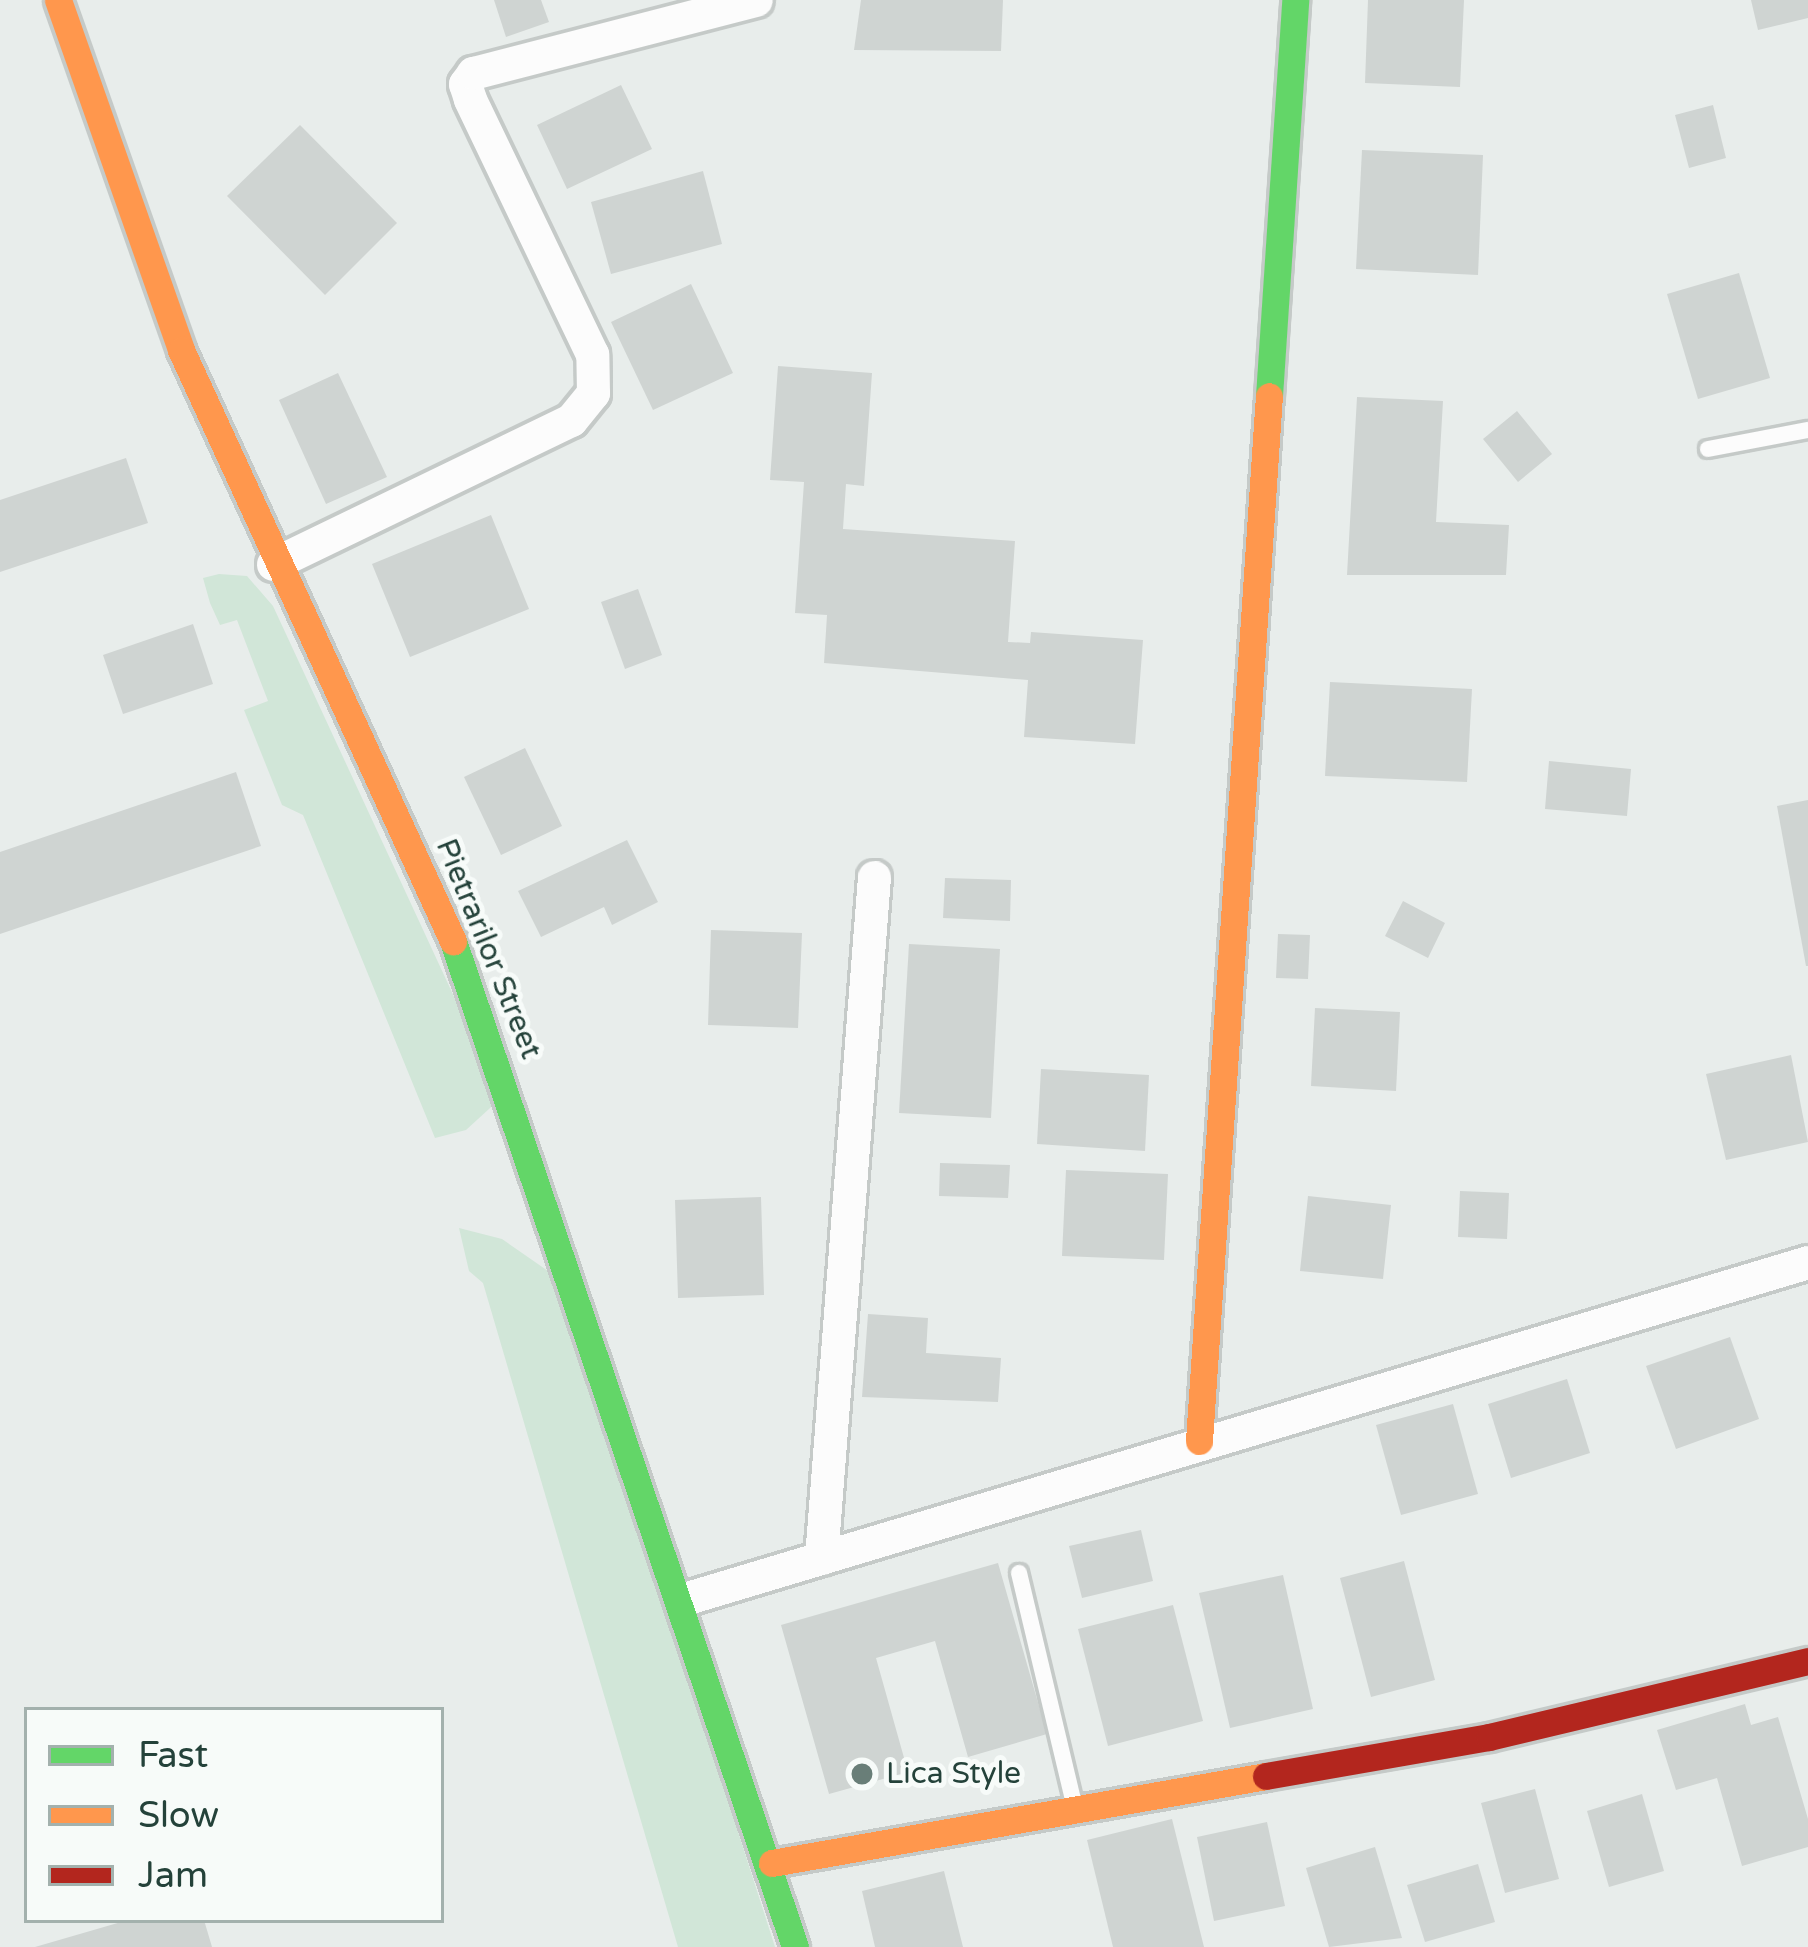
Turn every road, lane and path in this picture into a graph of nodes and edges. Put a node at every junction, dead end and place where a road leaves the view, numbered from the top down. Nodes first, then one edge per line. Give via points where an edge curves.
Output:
1 (58, 0) edge
2 (757, 0) edge
3 (1295, 0) edge
4 (1808, 430) edge
5 (1708, 449) dead end
6 (273, 564) junction
7 (874, 877) dead end
8 (1808, 1262) edge
9 (1199, 1441) junction
10 (821, 1558) junction
11 (1019, 1573) dead end
12 (683, 1599) junction
13 (1808, 1661) edge
14 (1076, 1809) junction
15 (772, 1863) junction
16 (794, 1947) edge

1 - 6 street, Pietrarilor Street via 182,350
2 - 6 street via 473,73 465,84 470,99 592,354 593,393 571,420
3 - 9 street
4 - 5 lane
6 - 12 street, Pietrarilor Street via 471,979
7 - 10 street
8 - 9 street
9 - 10 street
10 - 12 street
11 - 14 lane
12 - 15 street, Pietrarilor Street
13 - 14 street via 1489,1737
14 - 15 street
15 - 16 street, Pietrarilor Street

